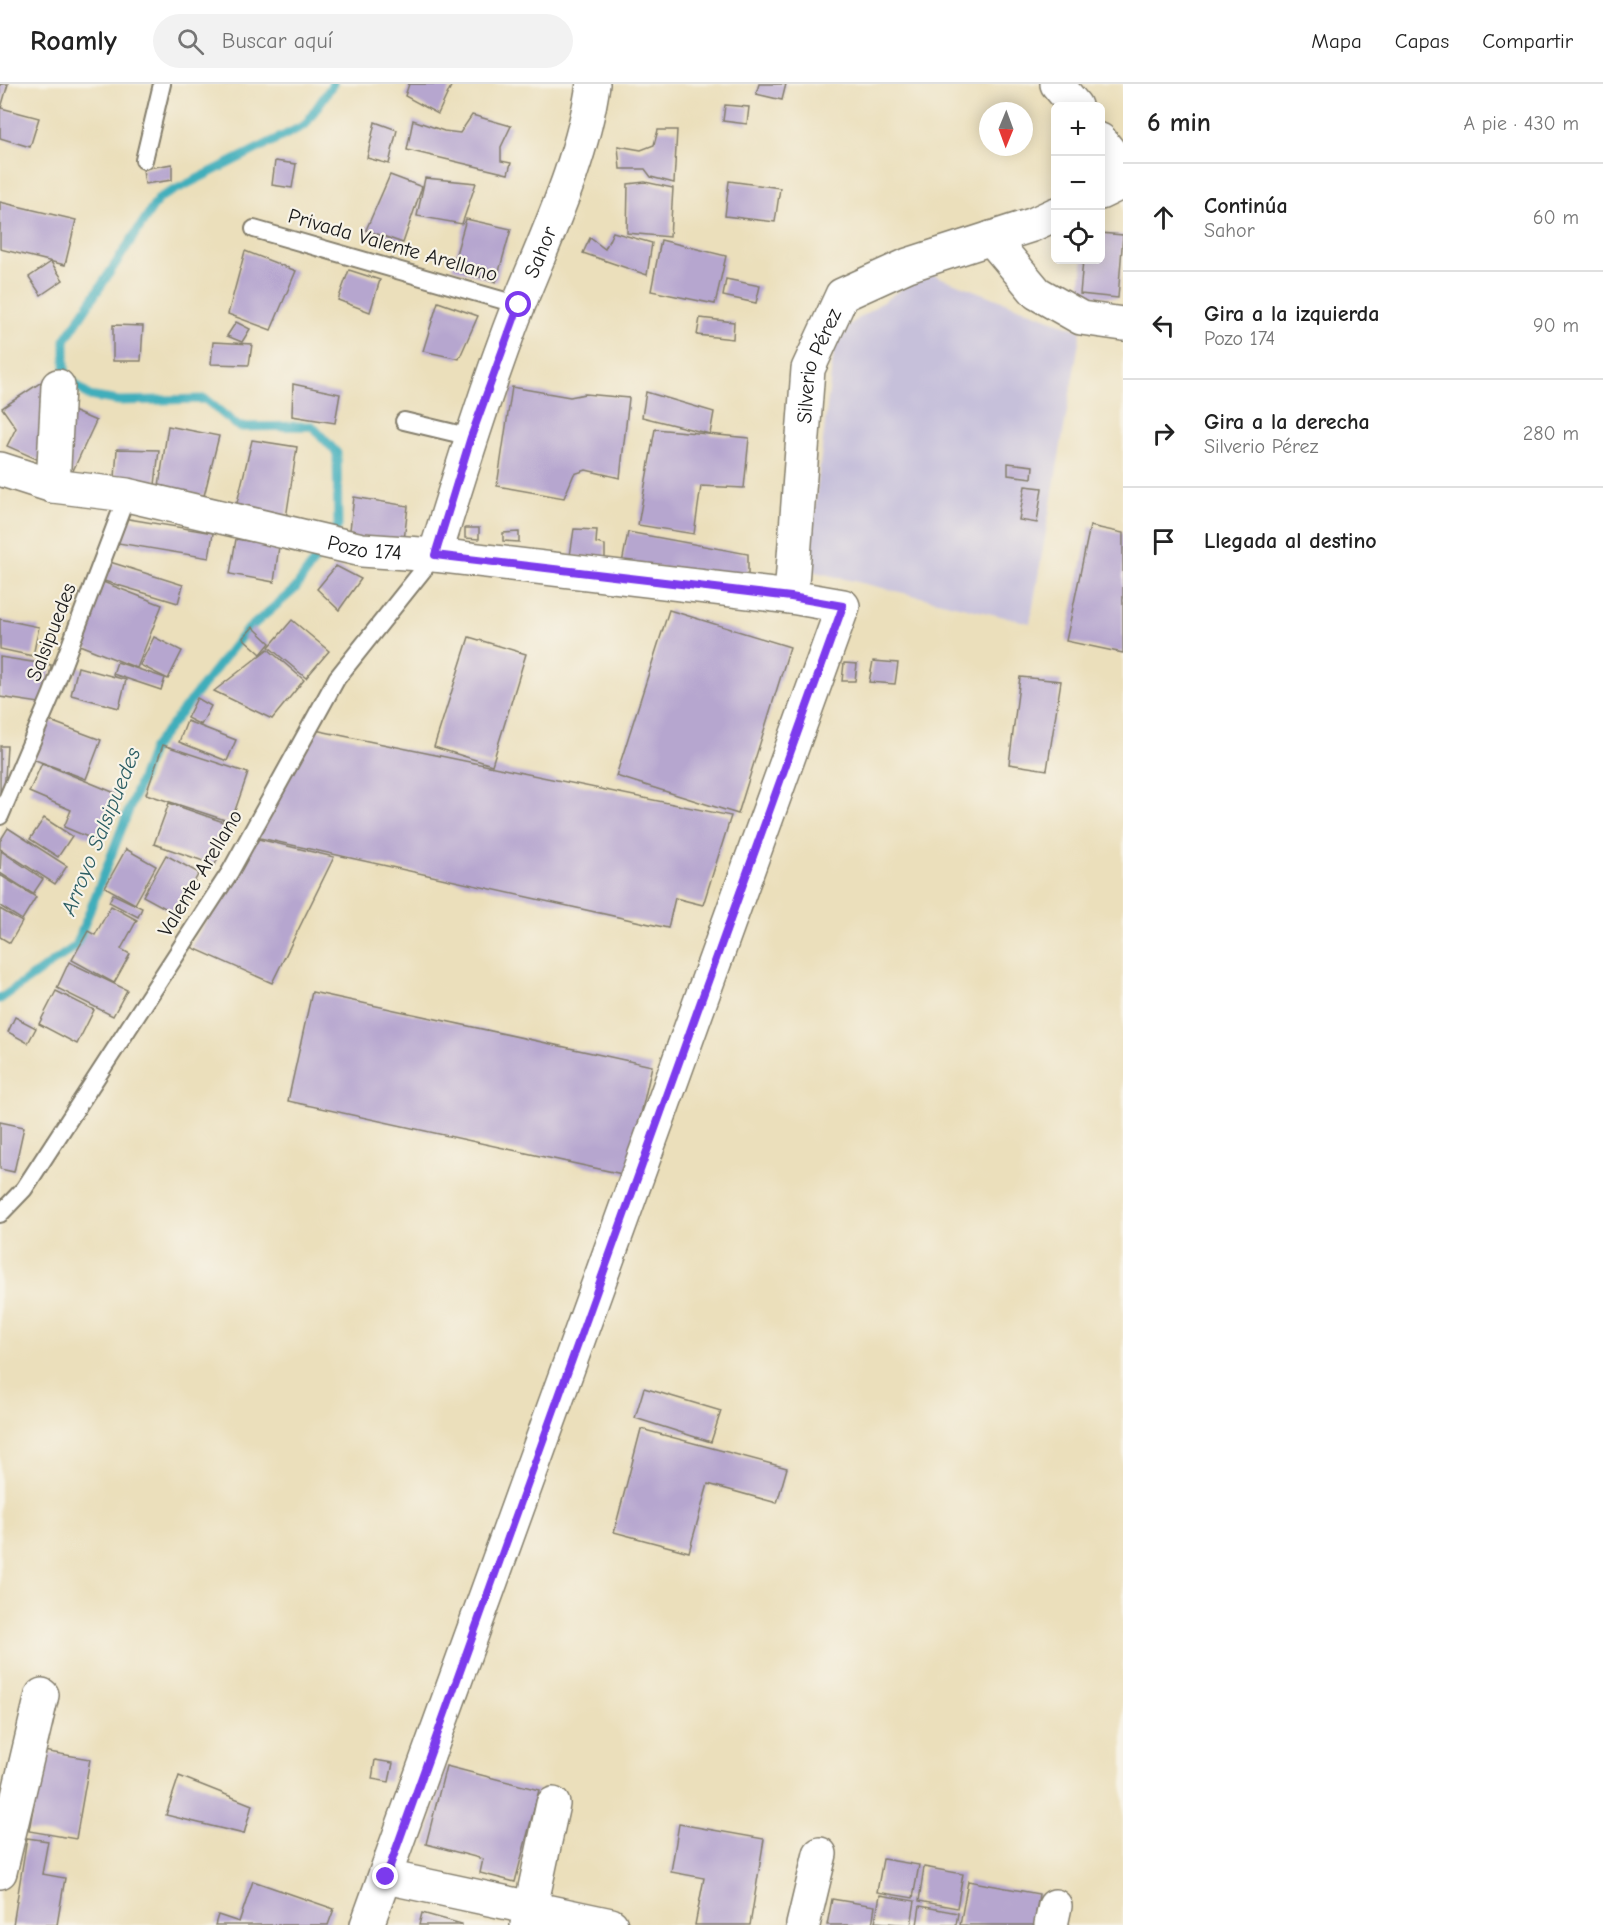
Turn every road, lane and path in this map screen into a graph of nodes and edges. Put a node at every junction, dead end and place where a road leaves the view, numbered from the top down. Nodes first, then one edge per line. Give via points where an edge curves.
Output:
1 (162, 84) edge
2 (593, 84) edge
3 (1057, 84) edge
4 (1072, 102) edge
5 (1105, 145) edge
6 (144, 160) dead end
7 (1123, 169) edge
8 (1123, 182) edge
9 (1105, 191) edge
10 (1051, 216) edge
11 (254, 230) dead end
12 (992, 238) junction
13 (519, 305) junction
14 (1123, 324) edge
15 (58, 386) dead end
16 (404, 421) dead end
17 (471, 437) junction
18 (0, 469) edge
19 (53, 486) junction
20 (127, 495) junction
21 (435, 555) junction
22 (791, 597) junction
23 (0, 816) edge
24 (0, 1214) edge
25 (42, 1695) dead end
26 (553, 1804) dead end
27 (820, 1854) dead end
28 (0, 1872) edge
29 (386, 1877) junction
30 (529, 1916) edge
31 (367, 1925) edge
32 (611, 1925) edge
33 (802, 1925) edge

1 - 6 lane
2 - 13 street, Sahor via 562,203
3 - 4 street
5 - 7 street
8 - 9 street
10 - 12 street, Silverio Pérez
11 - 13 lane, Privada Valente Arellano
12 - 14 street via 1037,293 1082,318
12 - 22 street, Silverio Pérez via 908,265 842,295 808,369
13 - 17 street, Sahor
15 - 19 street
16 - 17 lane
17 - 21 street, Sahor
18 - 19 street, Pozo 174
19 - 20 street, Pozo 174
20 - 21 street, Pozo 174 via 362,550
20 - 23 lane, Salsipuedes via 51,696
21 - 22 street, Pozo 174
21 - 24 lane, Valente Arellano via 337,678 230,872 24,1189
22 - 29 street, Pozo 174 via 843,606
25 - 28 street
26 - 30 street
27 - 33 street
29 - 30 street
29 - 31 street
30 - 32 street

